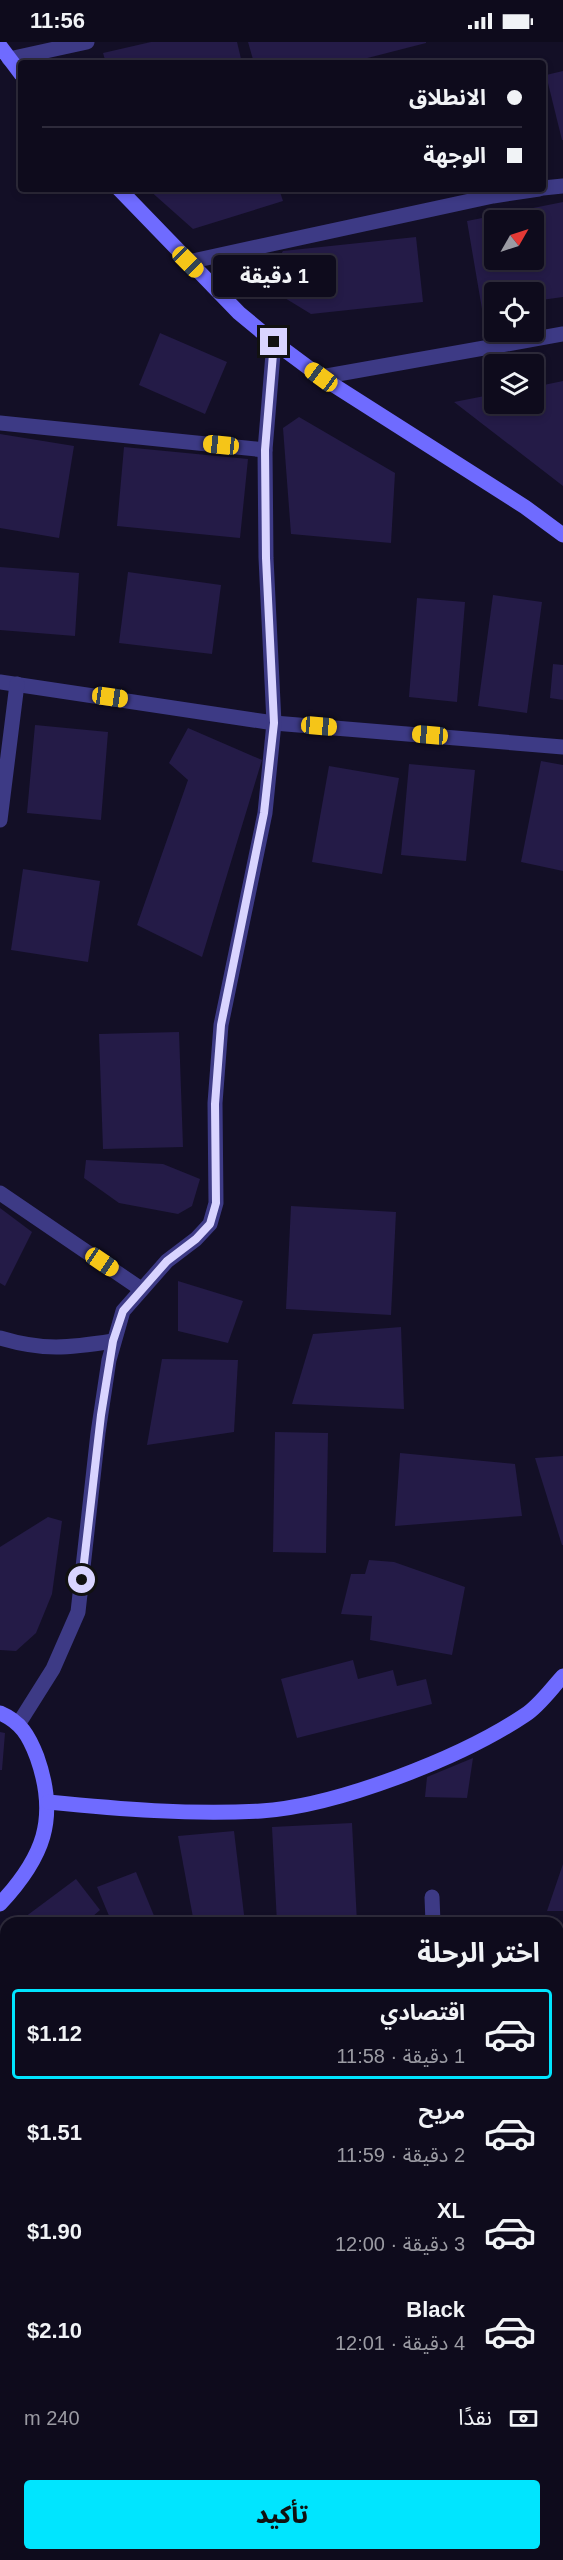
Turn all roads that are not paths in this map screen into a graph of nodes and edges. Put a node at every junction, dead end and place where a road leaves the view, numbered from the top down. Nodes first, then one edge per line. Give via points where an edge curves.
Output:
1 (87, 42) edge
2 (0, 46) edge
3 (9, 59) junction
4 (18, 70) edge
5 (563, 186) edge
6 (546, 188) edge
7 (122, 192) edge
8 (520, 192) edge
9 (188, 262) junction
10 (563, 334) edge
11 (274, 342) junction
12 (321, 377) junction
13 (0, 423) edge
14 (265, 450) junction
15 (563, 535) edge
16 (0, 682) edge
17 (17, 684) junction
18 (274, 723) junction
19 (563, 747) edge
20 (0, 820) edge
21 (0, 1193) edge
22 (141, 1289) junction
23 (0, 1338) edge
24 (113, 1341) junction
25 (563, 1676) edge
26 (0, 1713) edge
27 (19, 1723) junction
28 (48, 1802) junction
29 (432, 1897) dead end
30 (0, 1904) edge
31 (433, 1917) edge

1 - 3 street
2 - 3 street
3 - 4 street
5 - 6 street
7 - 9 street
8 - 9 street
9 - 11 street
10 - 12 street
11 - 12 street
11 - 14 street
12 - 15 street
13 - 14 street
14 - 18 street
16 - 17 street
17 - 18 street
17 - 20 street
18 - 19 street
18 - 22 street via 264,813 221,1025 215,1104 216,1203 210,1224
21 - 22 street
22 - 24 street via 123,1311
23 - 24 street via 60,1349
24 - 27 street via 98,1433 78,1612 53,1669
25 - 28 street via 526,1715 447,1757 330,1799 263,1810 187,1812
26 - 27 street
27 - 28 street via 33,1748
28 - 30 street via 47,1825 31,1866
29 - 31 street

